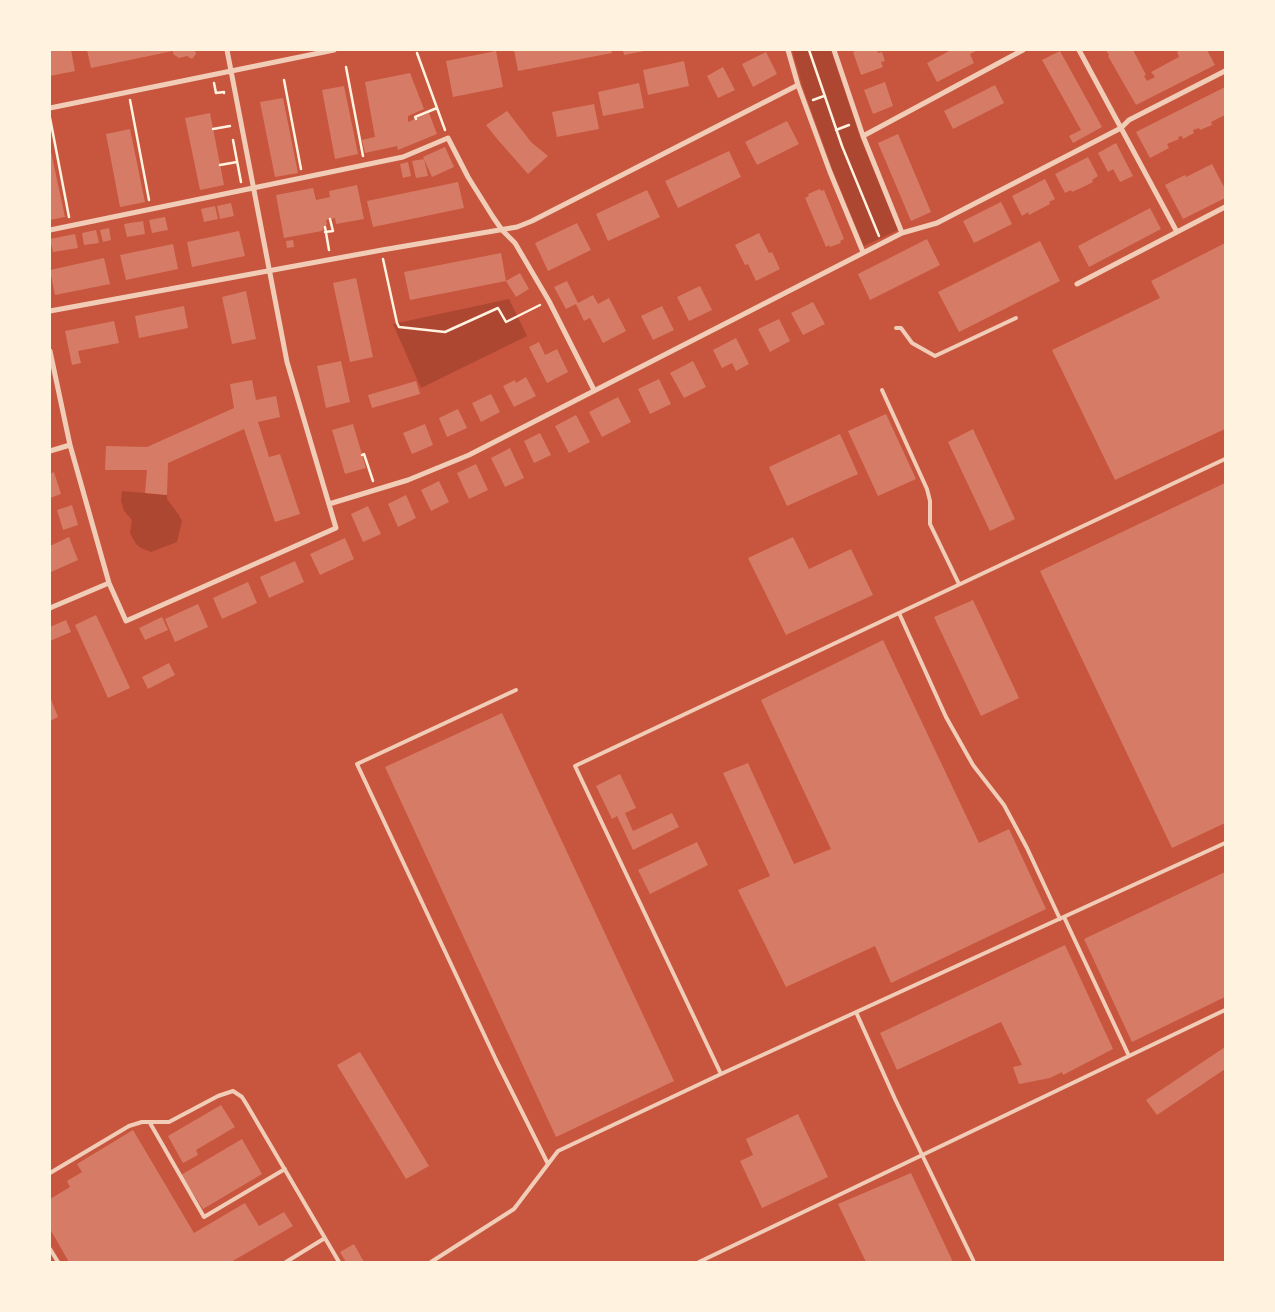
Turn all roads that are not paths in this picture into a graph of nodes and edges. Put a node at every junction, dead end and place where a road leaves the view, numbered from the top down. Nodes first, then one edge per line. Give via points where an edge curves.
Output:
1 (227, 50) edge
2 (334, 50) edge
3 (788, 50) edge
4 (834, 50) edge
5 (1023, 50) edge
6 (1079, 50) edge
7 (231, 71) junction
8 (1225, 71) edge
9 (798, 85) junction
10 (50, 108) edge
11 (1121, 128) junction
12 (863, 136) junction
13 (252, 188) junction
14 (1225, 207) edge
15 (50, 230) edge
16 (502, 230) junction
17 (902, 232) junction
18 (1177, 232) junction
19 (864, 252) junction
20 (269, 270) junction
21 (1077, 284) dead end
22 (50, 310) edge
23 (1016, 318) dead end
24 (896, 328) dead end
25 (50, 351) edge
26 (594, 390) junction
27 (882, 390) dead end
28 (70, 445) junction
29 (50, 451) edge
30 (1225, 459) edge
31 (328, 504) junction
32 (109, 583) junction
33 (959, 584) junction
34 (50, 608) edge
35 (899, 613) junction
36 (516, 690) dead end
37 (1225, 843) edge
38 (1062, 918) junction
39 (1225, 1010) edge
40 (856, 1012) junction
41 (1129, 1056) junction
42 (721, 1074) junction
43 (150, 1123) junction
44 (922, 1155) junction
45 (548, 1164) junction
46 (285, 1169) junction
47 (50, 1173) edge
48 (325, 1238) junction
49 (50, 1248) edge
50 (58, 1262) edge
51 (286, 1262) edge
52 (339, 1262) edge
53 (431, 1262) edge
54 (699, 1262) edge
55 (974, 1262) edge

1 - 7 street
2 - 7 street
3 - 9 street
4 - 12 street
5 - 12 street
6 - 11 street
7 - 10 street
7 - 13 street
8 - 11 street via 1129,120
9 - 16 street via 532,221
9 - 19 street
11 - 17 street via 937,223
11 - 18 street
12 - 17 street
13 - 15 street
13 - 16 street via 403,157 448,138
13 - 20 street
14 - 18 street
16 - 20 street
16 - 26 street via 515,243 549,301
17 - 19 street
18 - 21 street
19 - 26 street
20 - 22 street
20 - 31 street via 287,362
23 - 24 lane via 935,356 912,343 901,328
25 - 28 street
26 - 31 street via 432,471
27 - 33 lane via 927,489 930,524
28 - 29 street
28 - 32 street
30 - 33 lane
31 - 32 street via 336,528 126,622
32 - 34 street
33 - 35 lane
35 - 38 lane via 954,732 973,765 1004,805
35 - 42 lane via 575,766
36 - 45 lane via 357,764
37 - 38 lane
38 - 40 lane
38 - 41 lane
39 - 41 lane
40 - 42 lane
40 - 44 lane
41 - 44 lane
42 - 45 lane via 558,1150
43 - 46 lane via 170,1122 233,1091 242,1097
43 - 46 lane via 204,1217
43 - 47 lane via 130,1126
44 - 54 lane
44 - 55 lane
45 - 53 lane via 514,1209
46 - 48 lane
48 - 51 lane
48 - 52 lane
49 - 50 lane

